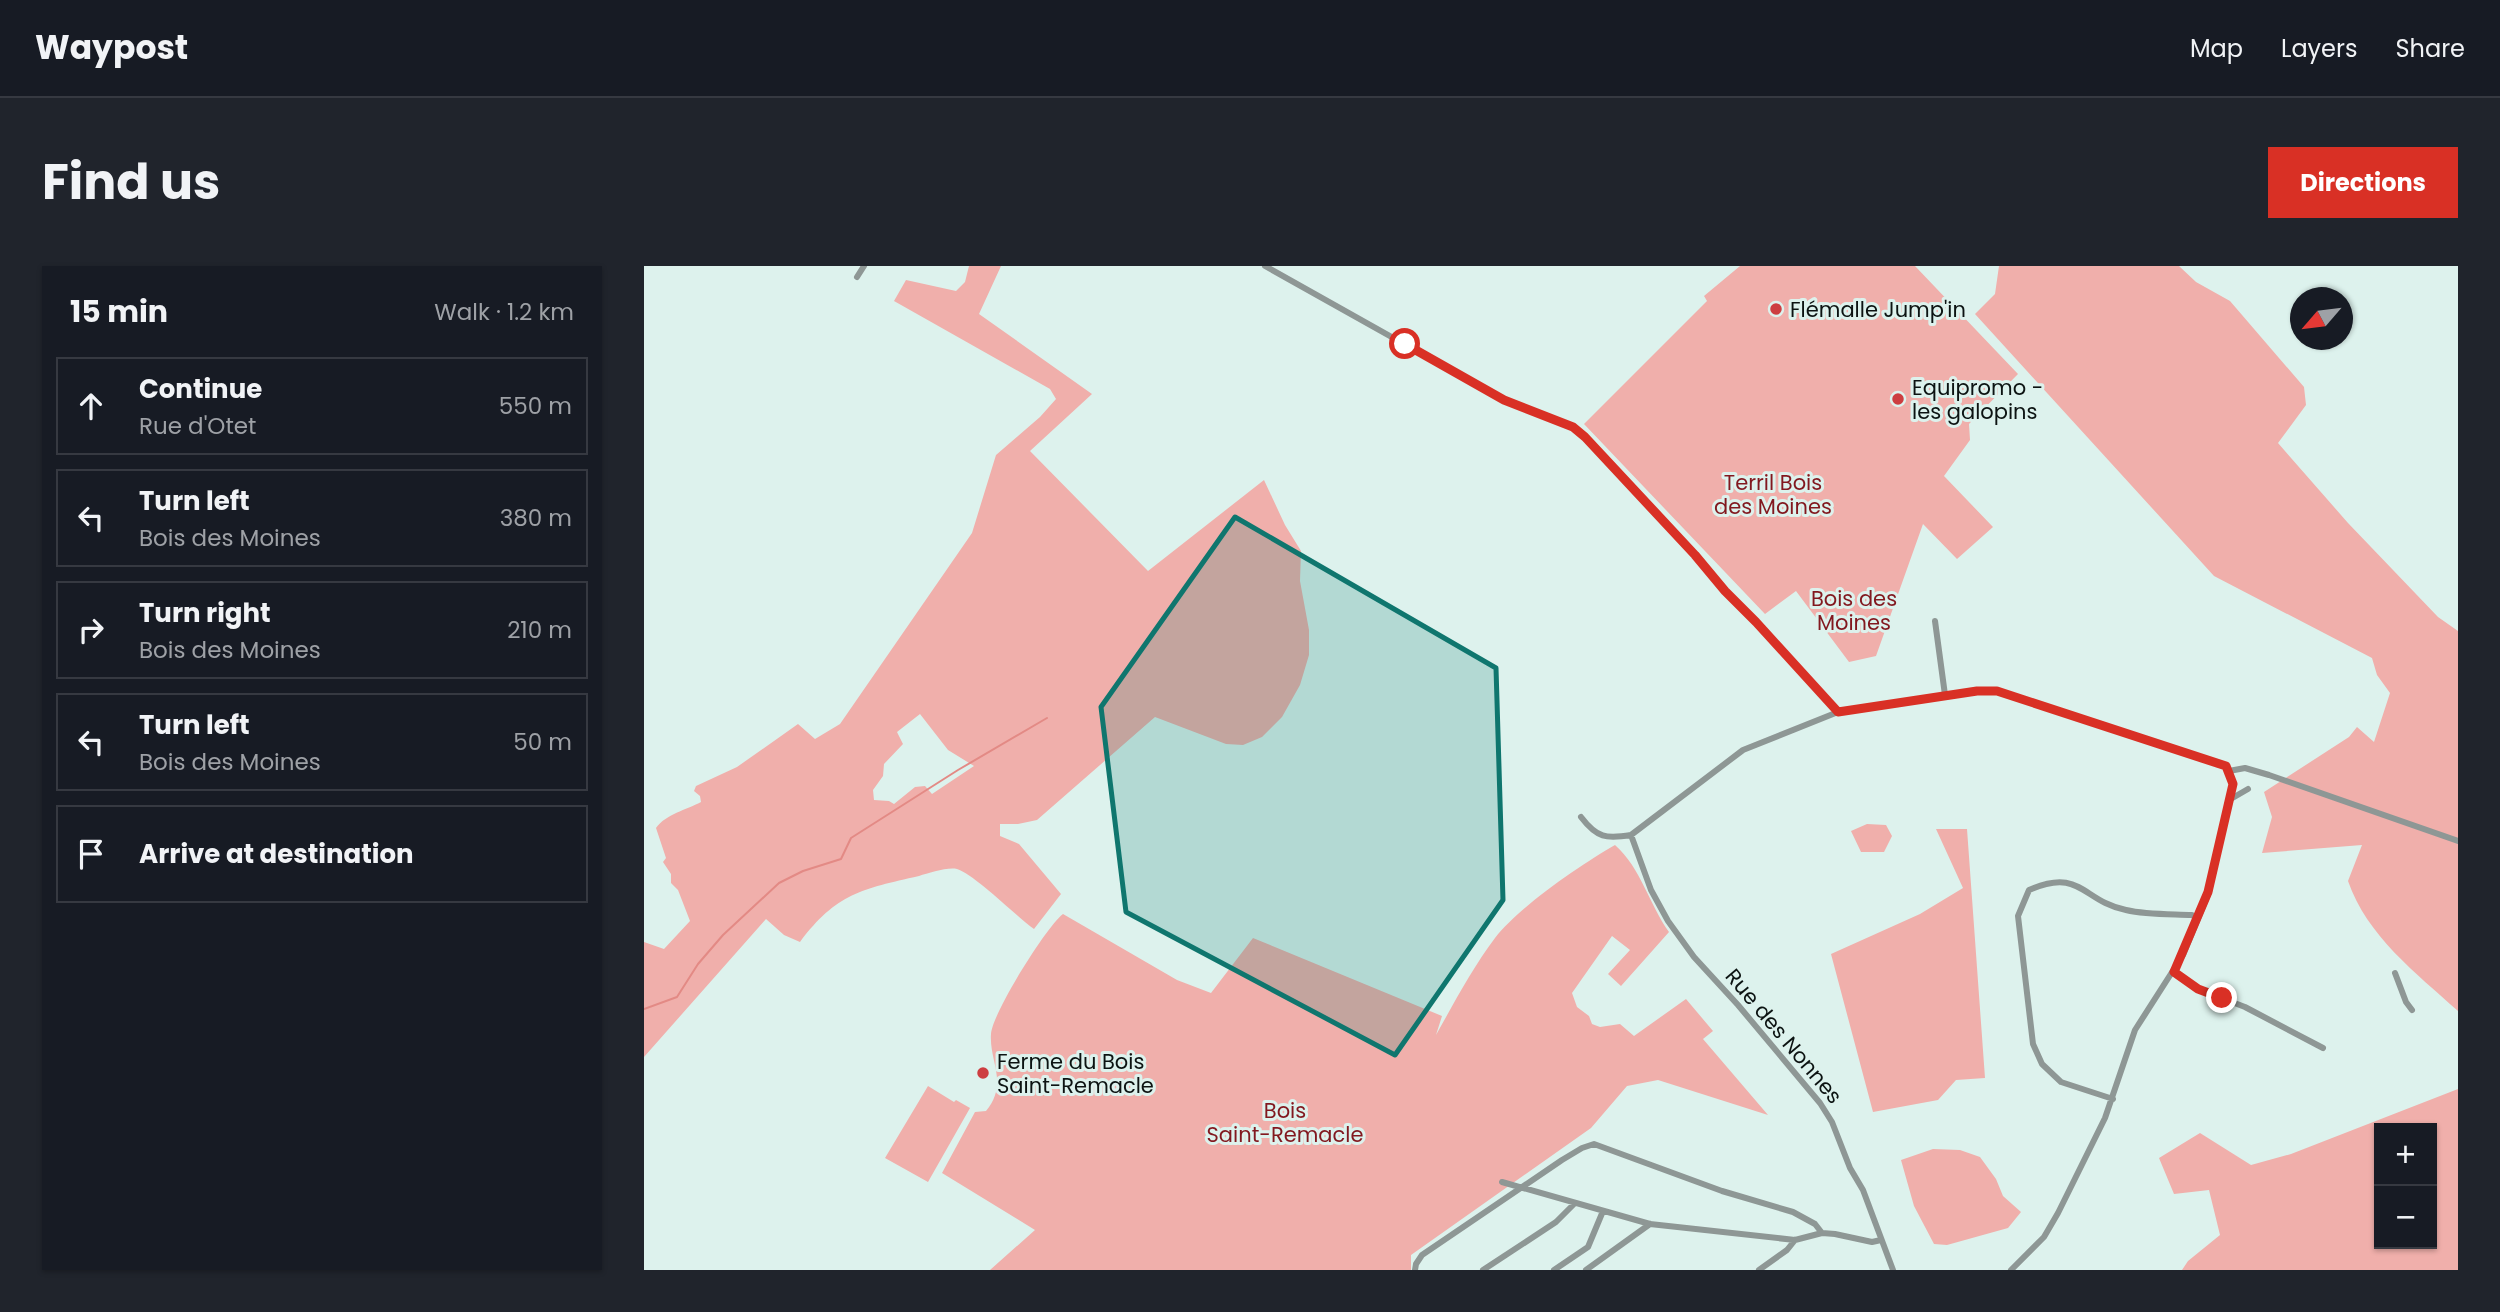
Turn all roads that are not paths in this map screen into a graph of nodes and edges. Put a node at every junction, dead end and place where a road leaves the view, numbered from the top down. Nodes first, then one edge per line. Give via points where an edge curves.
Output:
1 (864, 266) edge
2 (1265, 266) edge
3 (857, 277) dead end
4 (1934, 621) dead end
5 (1945, 695) junction
6 (1838, 712) junction
7 (2229, 771) junction
8 (2248, 789) dead end
9 (2229, 800) junction
10 (1581, 817) dead end
11 (1631, 835) junction
12 (2458, 841) edge
13 (2198, 919) junction
14 (2174, 972) junction
15 (2395, 973) dead end
16 (2412, 1010) dead end
17 (2323, 1048) dead end
18 (2113, 1099) junction
19 (1502, 1182) dead end
20 (1522, 1189) junction
21 (1574, 1204) junction
22 (1604, 1211) junction
23 (1650, 1224) junction
24 (1822, 1233) junction
25 (1795, 1240) junction
26 (1881, 1240) junction
27 (1415, 1270) edge
28 (1483, 1270) edge
29 (1554, 1270) edge
30 (1586, 1270) edge
31 (1759, 1270) edge
32 (1893, 1270) edge
33 (2011, 1270) edge

1 - 3 street
2 - 6 street via 1504,400 1573,427
4 - 5 street
5 - 6 street
5 - 7 street via 1997,691 2218,762
6 - 11 street via 1743,750
7 - 9 street via 2233,784
7 - 12 street via 2245,768 2269,775
8 - 9 street
9 - 13 street
10 - 11 street via 1596,834
11 - 26 street, Rue des Nonnes via 1668,921 1820,1102 1863,1190
13 - 14 street
13 - 18 street via 2127,911 2065,881 2029,890 2018,916 2033,1044 2042,1064 2061,1082
14 - 17 street via 2198,989 2245,1007
14 - 18 street via 2129,1042
15 - 16 street
18 - 33 street via 2044,1237
19 - 20 street
20 - 21 street
20 - 24 street via 1594,1144 1793,1212
20 - 27 street via 1422,1255
21 - 22 street
21 - 28 street via 1556,1222
22 - 23 street
22 - 29 street via 1588,1247
23 - 25 street
23 - 30 street
24 - 25 street
24 - 26 street
25 - 31 street
26 - 32 street, Rue des Nonnes

